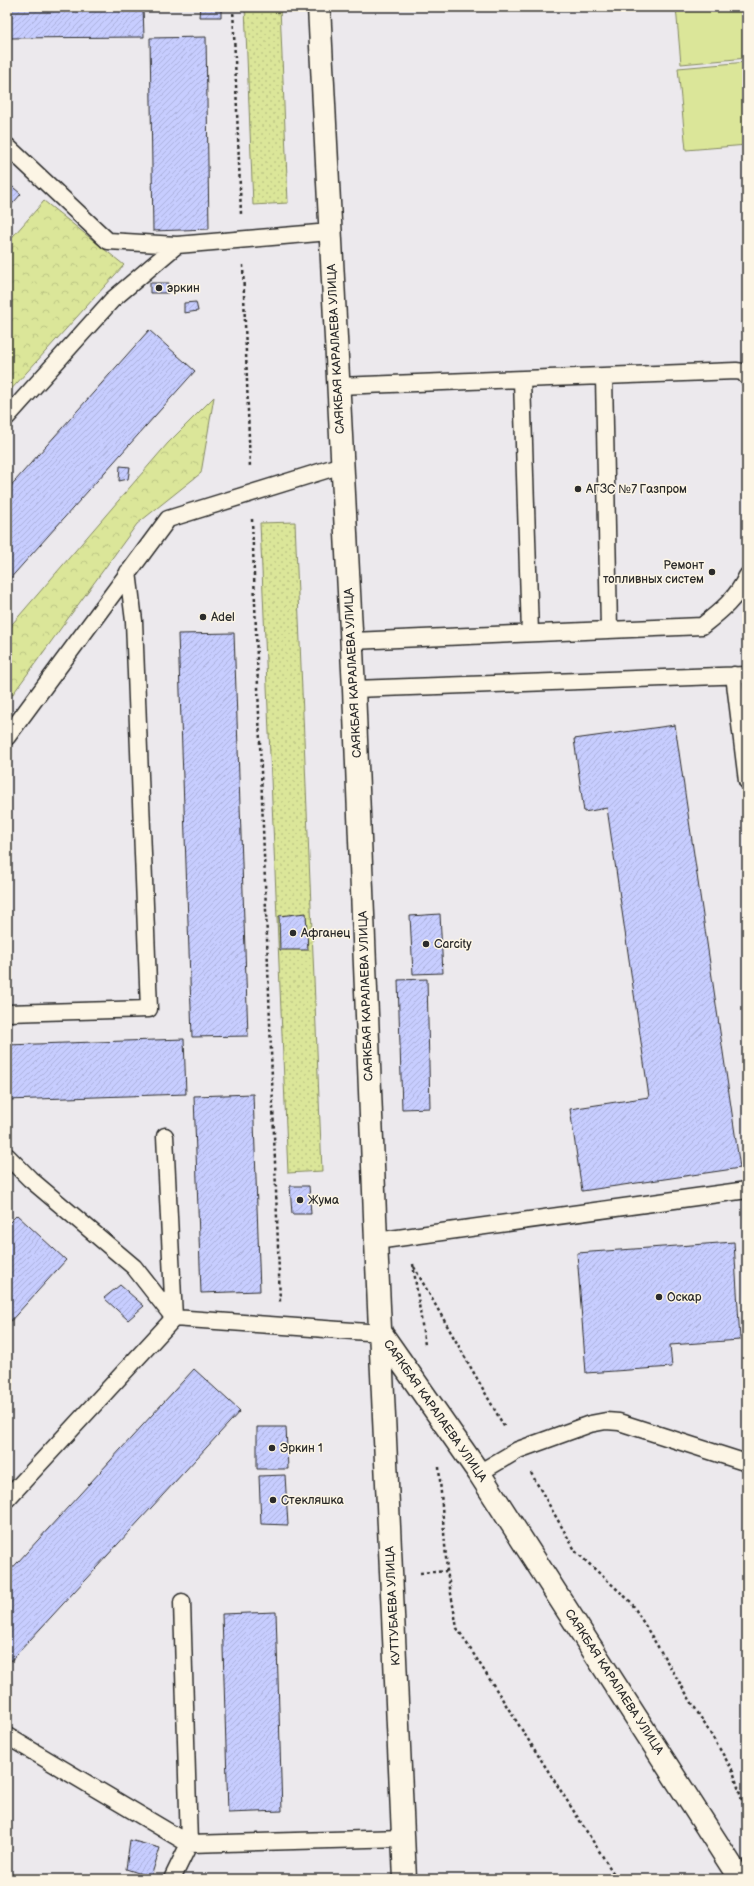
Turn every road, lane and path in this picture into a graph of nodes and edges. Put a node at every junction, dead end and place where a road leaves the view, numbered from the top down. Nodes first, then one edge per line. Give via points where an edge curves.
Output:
1 (233, 7) edge
2 (319, 7) edge
3 (7, 146) edge
4 (330, 232) junction
5 (242, 239) junction
6 (177, 245) junction
7 (604, 377) junction
8 (747, 377) edge
9 (522, 380) junction
10 (338, 386) junction
11 (7, 417) edge
12 (342, 465) junction
13 (251, 492) junction
14 (128, 572) junction
15 (747, 576) edge
16 (608, 629) junction
17 (530, 633) junction
18 (352, 641) junction
19 (741, 675) edge
20 (354, 689) junction
21 (7, 736) edge
22 (747, 781) edge
23 (7, 1013) edge
24 (165, 1136) dead end
25 (7, 1156) edge
26 (747, 1190) edge
27 (376, 1241) junction
28 (174, 1318) junction
29 (281, 1327) junction
30 (381, 1333) junction
31 (425, 1348) dead end
32 (518, 1450) junction
33 (439, 1463) dead end
34 (747, 1463) edge
35 (479, 1473) junction
36 (7, 1499) edge
37 (182, 1602) dead end
38 (7, 1736) edge
39 (747, 1817) edge
40 (404, 1838) junction
41 (189, 1844) junction
42 (742, 1873) edge
43 (172, 1879) edge
44 (405, 1879) edge
45 (617, 1879) edge

1 - 5 path
2 - 4 main road, САЯКБАЯ КАРАЛАЕВА УЛИЦА
3 - 6 lane via 108,241
4 - 5 lane
4 - 10 main road, САЯКБАЯ КАРАЛАЕВА УЛИЦА
5 - 6 lane
5 - 13 path
6 - 11 lane via 112,300
7 - 8 lane via 736,371 743,372
7 - 9 lane
7 - 16 lane
9 - 10 lane
9 - 17 lane
10 - 12 main road, САЯКБАЯ КАРАЛАЕВА УЛИЦА
12 - 13 lane
12 - 18 main road, САЯКБАЯ КАРАЛАЕВА УЛИЦА
13 - 14 lane via 168,519
13 - 29 path
14 - 21 lane
14 - 23 lane via 134,621 149,1009
15 - 16 lane via 741,590 702,626
16 - 17 lane
17 - 18 lane
18 - 20 main road, САЯКБАЯ КАРАЛАЕВА УЛИЦА
19 - 20 lane
19 - 22 lane
20 - 27 main road, САЯКБАЯ КАРАЛАЕВА УЛИЦА
24 - 28 lane
25 - 28 lane via 30,1179 134,1266
26 - 27 lane
27 - 30 main road, САЯКБАЯ КАРАЛАЕВА УЛИЦА
28 - 29 lane
28 - 36 lane
29 - 30 lane
30 - 35 main road, САЯКБАЯ КАРАЛАЕВА УЛИЦА
30 - 40 main road, КУТТУБАЕВА УЛИЦА
31 - 32 path via 412,1264
32 - 34 lane via 590,1424 606,1421 619,1422
32 - 35 lane
32 - 39 path via 576,1552 631,1602 733,1770
33 - 45 path via 447,1571 457,1628
35 - 42 main road, САЯКБАЯ КАРАЛАЕВА УЛИЦА
37 - 41 lane
38 - 41 lane
40 - 41 lane
40 - 44 main road, КУТТУБАЕВА УЛИЦА
41 - 43 lane

